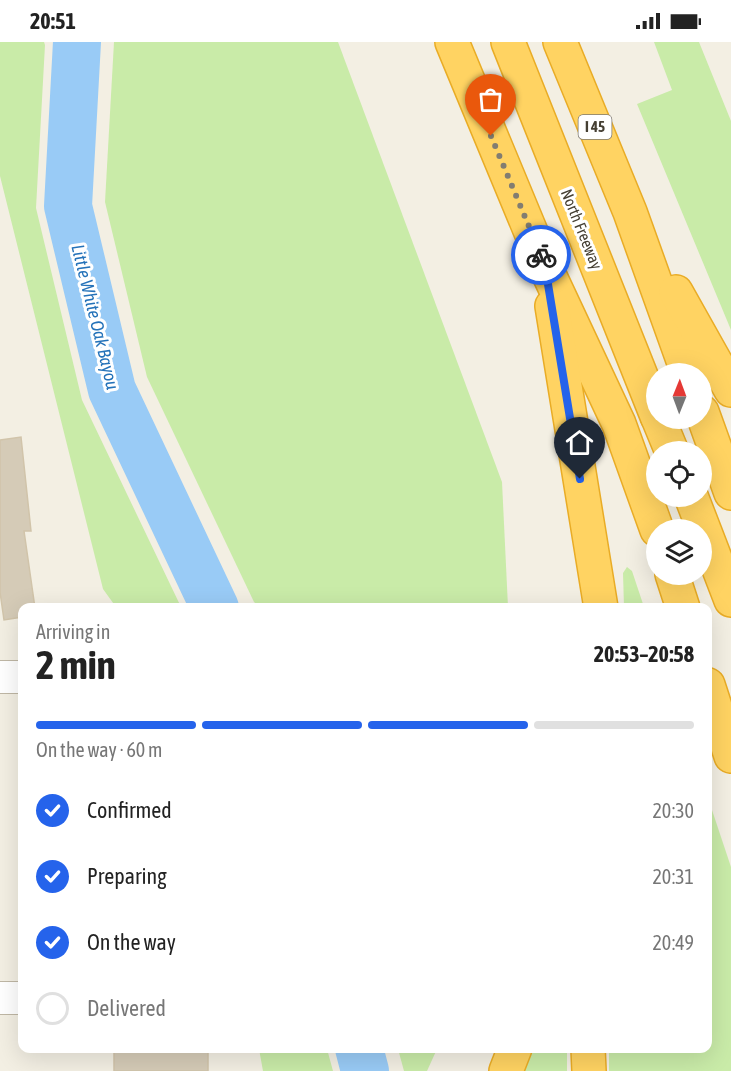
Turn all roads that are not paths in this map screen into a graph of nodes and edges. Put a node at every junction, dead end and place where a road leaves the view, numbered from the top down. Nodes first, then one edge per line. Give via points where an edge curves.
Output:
1 (508, 42) edge
2 (560, 42) edge
3 (453, 46) edge
4 (630, 212) junction
5 (545, 266) junction
6 (684, 363) edge
7 (646, 387) edge
8 (731, 390) edge
9 (708, 429) edge
10 (731, 493) edge
11 (695, 507) edge
12 (653, 519) edge
13 (676, 585) edge
14 (731, 600) edge
15 (600, 603) edge
16 (681, 603) edge
17 (0, 677) edge
18 (18, 677) edge
19 (712, 697) edge
20 (731, 756) edge
21 (0, 998) edge
22 (18, 998) edge
23 (513, 1053) edge
24 (588, 1053) edge
25 (506, 1071) edge
26 (589, 1071) edge

1 - 7 highway, North Freeway
2 - 4 highway, I 45
3 - 5 highway
4 - 6 highway, I 45
4 - 8 highway
5 - 12 highway via 619,424
5 - 15 highway
9 - 10 highway
11 - 14 highway
13 - 16 highway
17 - 18 street
19 - 20 highway
21 - 22 street
23 - 25 highway
24 - 26 highway

